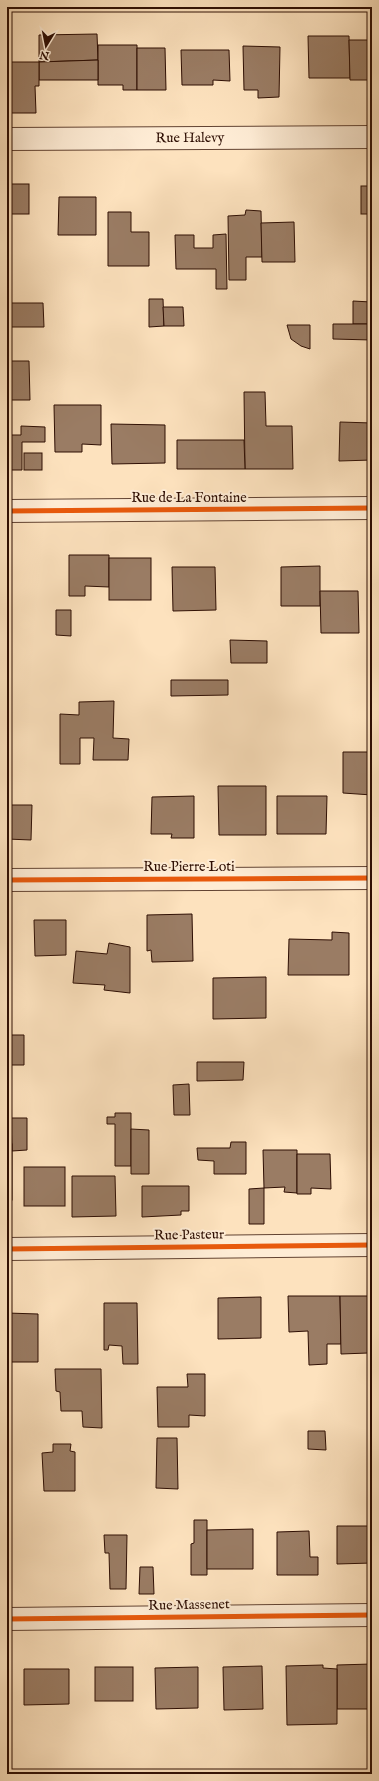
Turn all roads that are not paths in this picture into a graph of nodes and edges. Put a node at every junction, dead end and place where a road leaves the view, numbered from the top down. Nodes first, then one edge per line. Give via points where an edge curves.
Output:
1 (372, 137) edge
2 (7, 139) edge
3 (372, 508) edge
4 (7, 511) edge
5 (372, 878) edge
6 (7, 880) edge
7 (372, 1245) edge
8 (7, 1249) edge
9 (372, 1615) edge
10 (7, 1619) edge

1 - 2 street, Rue Halevy
3 - 4 street, Rue de La Fontaine
5 - 6 street, Rue Pierre Loti
7 - 8 street, Rue Pasteur
9 - 10 street, Rue Massenet

